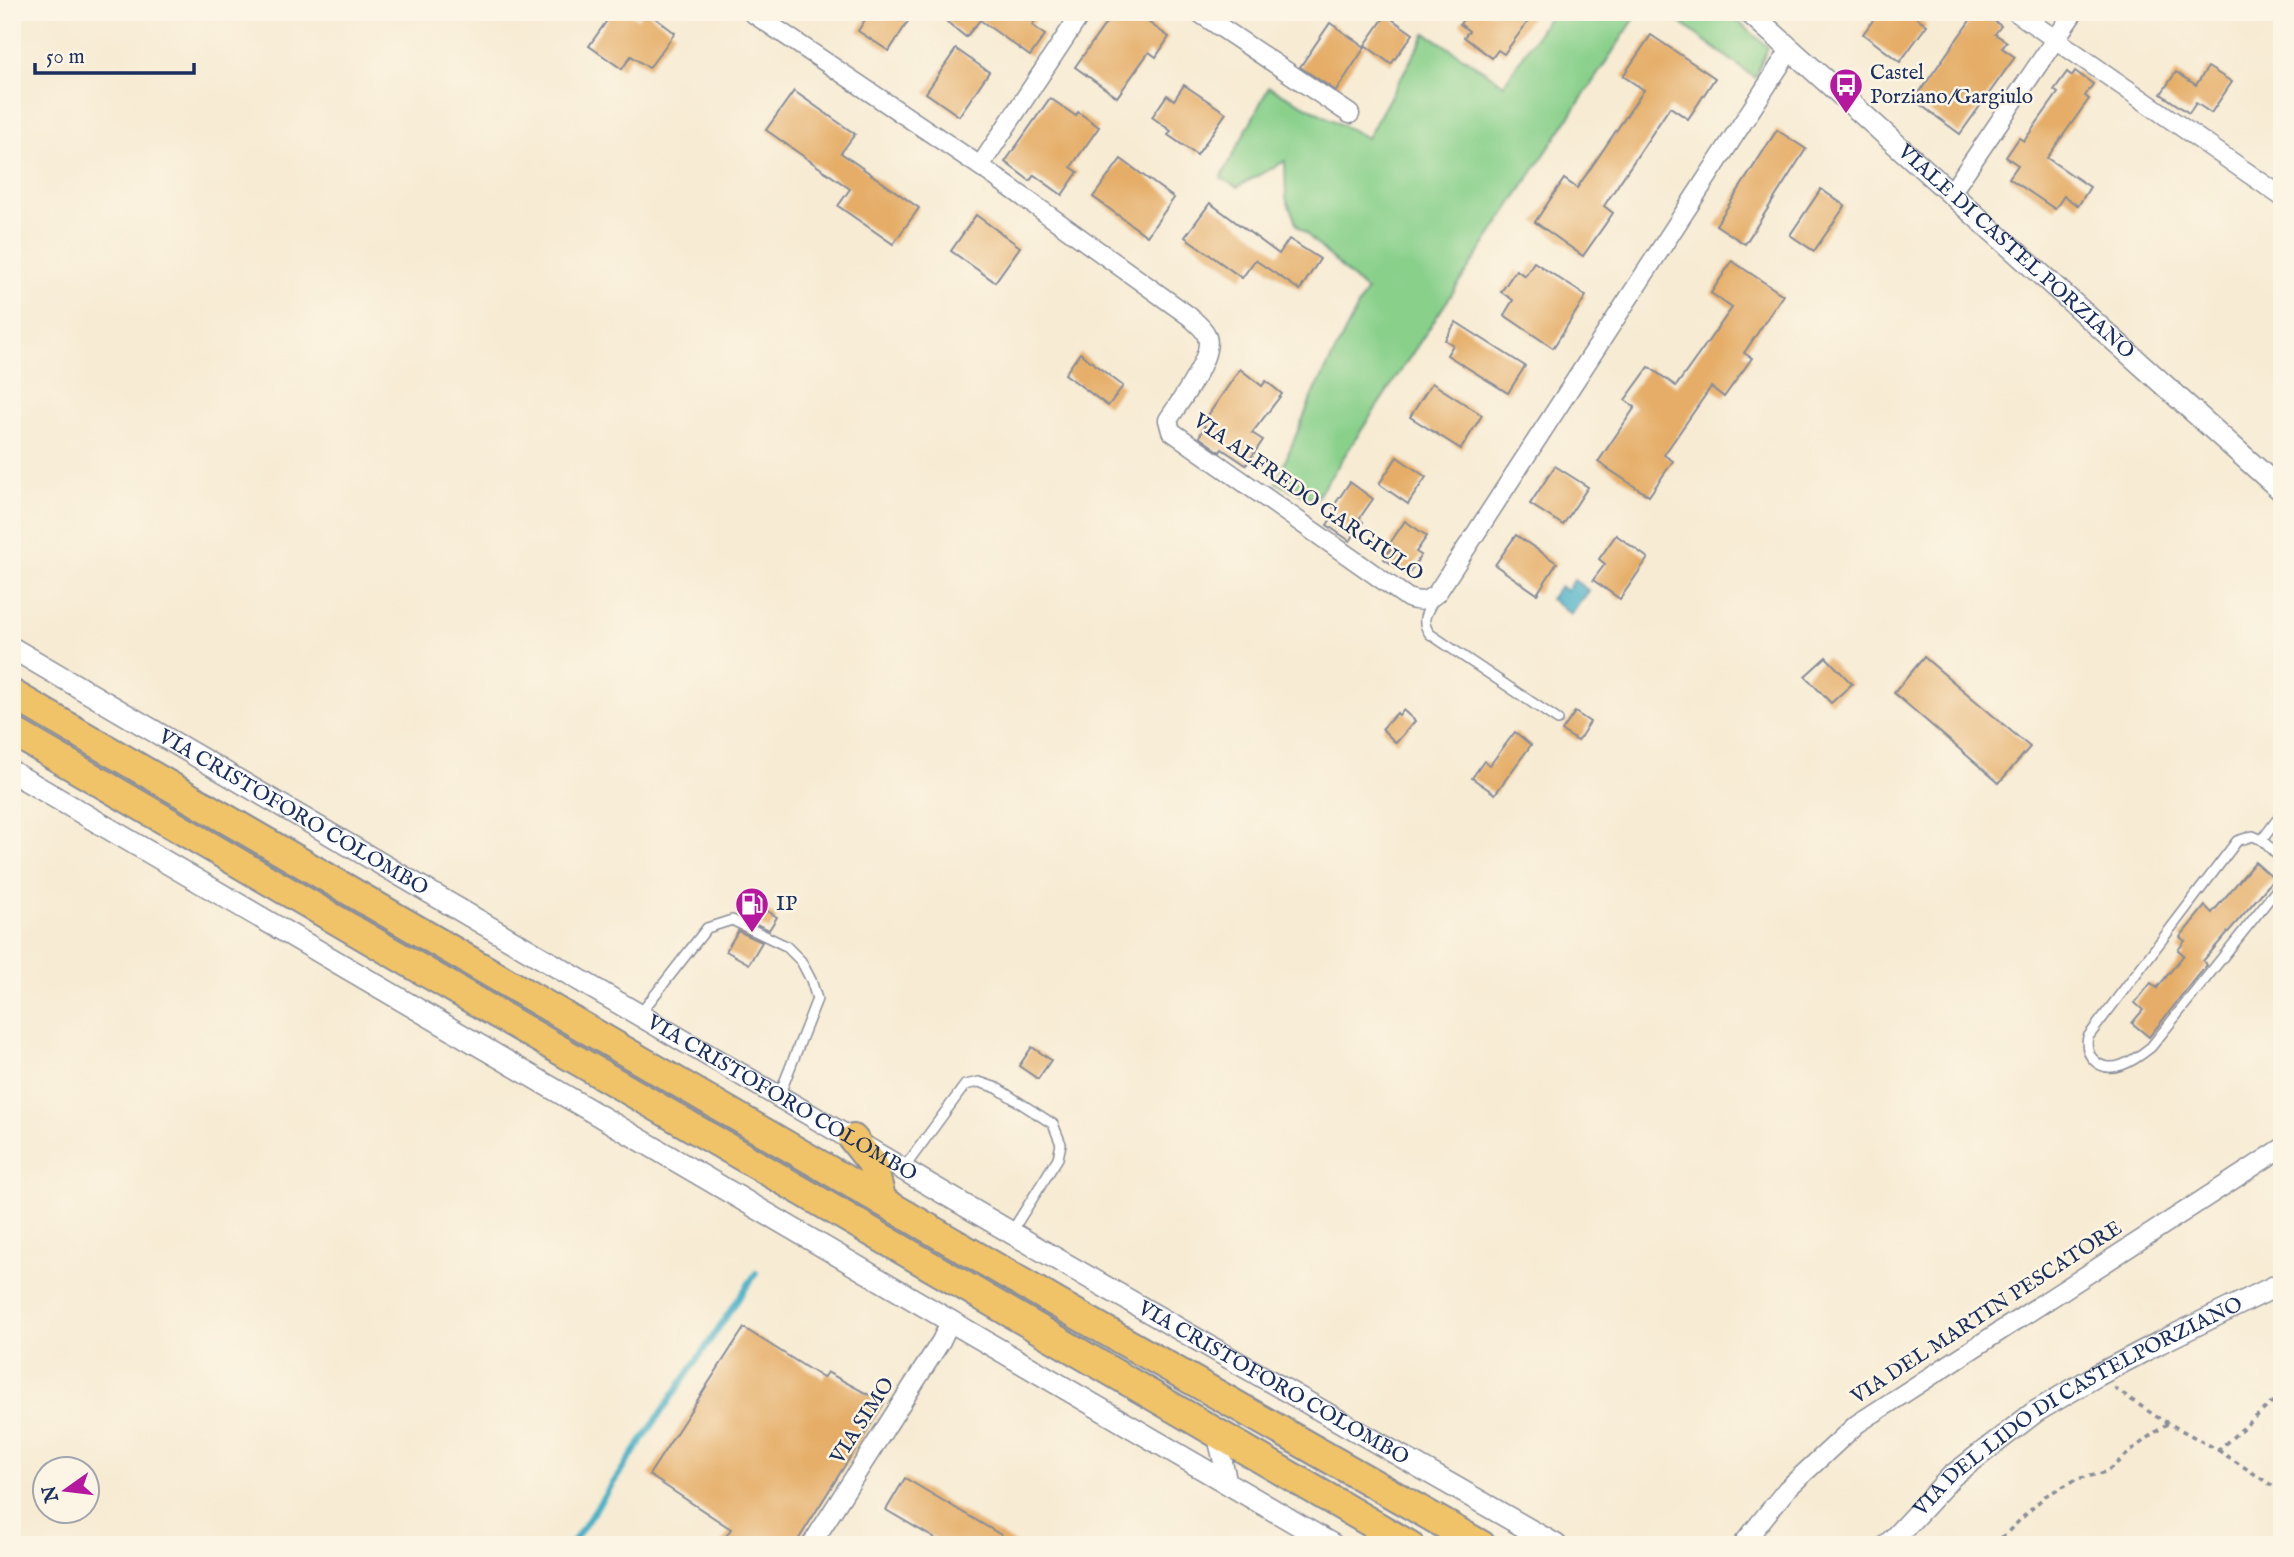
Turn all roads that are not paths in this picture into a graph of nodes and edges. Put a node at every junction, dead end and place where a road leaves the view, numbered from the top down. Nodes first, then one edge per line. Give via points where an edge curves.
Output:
1 (751, 12) edge
2 (1082, 12) edge
3 (1198, 12) edge
4 (1749, 12) edge
5 (2016, 12) edge
6 (2074, 12) edge
7 (2056, 39) junction
8 (1790, 50) junction
9 (1350, 114) dead end
10 (981, 166) junction
11 (1951, 193) junction
12 (2281, 196) edge
13 (2282, 491) edge
14 (1437, 593) junction
15 (12, 648) edge
16 (12, 694) edge
17 (1559, 720) dead end
18 (12, 731) edge
19 (12, 772) edge
20 (2282, 813) edge
21 (2262, 840) junction
22 (2282, 860) edge
23 (2282, 883) edge
24 (639, 1015) junction
25 (779, 1096) junction
26 (853, 1139) junction
27 (2282, 1148) edge
28 (903, 1169) junction
29 (882, 1201) junction
30 (1011, 1232) junction
31 (2282, 1283) edge
32 (951, 1320) junction
33 (1216, 1433) junction
34 (1228, 1483) junction
35 (811, 1545) edge
36 (1333, 1545) edge
37 (1409, 1545) edge
38 (1481, 1545) edge
39 (1556, 1545) edge
40 (1742, 1545) edge
41 (1888, 1545) edge

1 - 10 street, VIA ALFREDO GARGIULO
2 - 10 street
3 - 9 street
4 - 8 street, VIALE DI CASTEL PORZIANO
5 - 7 street
6 - 7 street
7 - 11 street
7 - 12 street
8 - 11 street, VIALE DI CASTEL PORZIANO
8 - 14 street, VIA ALFREDO GARGIULO
10 - 14 street, VIA ALFREDO GARGIULO via 1204,331 1209,345 1205,358 1168,420 1171,431 1408,598 1423,601
11 - 13 street, VIALE DI CASTEL PORZIANO
14 - 17 lane via 1424,617 1430,634
15 - 24 street, VIA CRISTOFORO COLOMBO
16 - 29 main road, VIA CRISTOFORO COLOMBO
18 - 33 main road
19 - 32 street
20 - 21 lane
21 - 22 lane
21 - 23 lane via 2253,836 2237,841 2088,1037 2088,1053 2096,1064 2120,1065 2151,1047
24 - 25 street, VIA CRISTOFORO COLOMBO
24 - 25 lane via 707,928 732,920 786,946 801,961 817,999
25 - 26 street, VIA CRISTOFORO COLOMBO
26 - 28 street, VIA CRISTOFORO COLOMBO
26 - 29 main road via 872,1163
27 - 40 street, VIA DEL MARTIN PESCATORE via 1857,1424 1787,1489
28 - 30 street, VIA CRISTOFORO COLOMBO
28 - 30 lane via 965,1085 979,1082 997,1088 1052,1124 1062,1144 1058,1158
29 - 38 main road, VIA CRISTOFORO COLOMBO
30 - 39 street, VIA CRISTOFORO COLOMBO
31 - 41 street, VIA DEL LIDO DI CASTELPORZIANO via 2096,1376 2035,1412 1952,1476
32 - 34 street
32 - 35 street, VIA SIMO
33 - 34 street
33 - 37 main road
34 - 36 street

